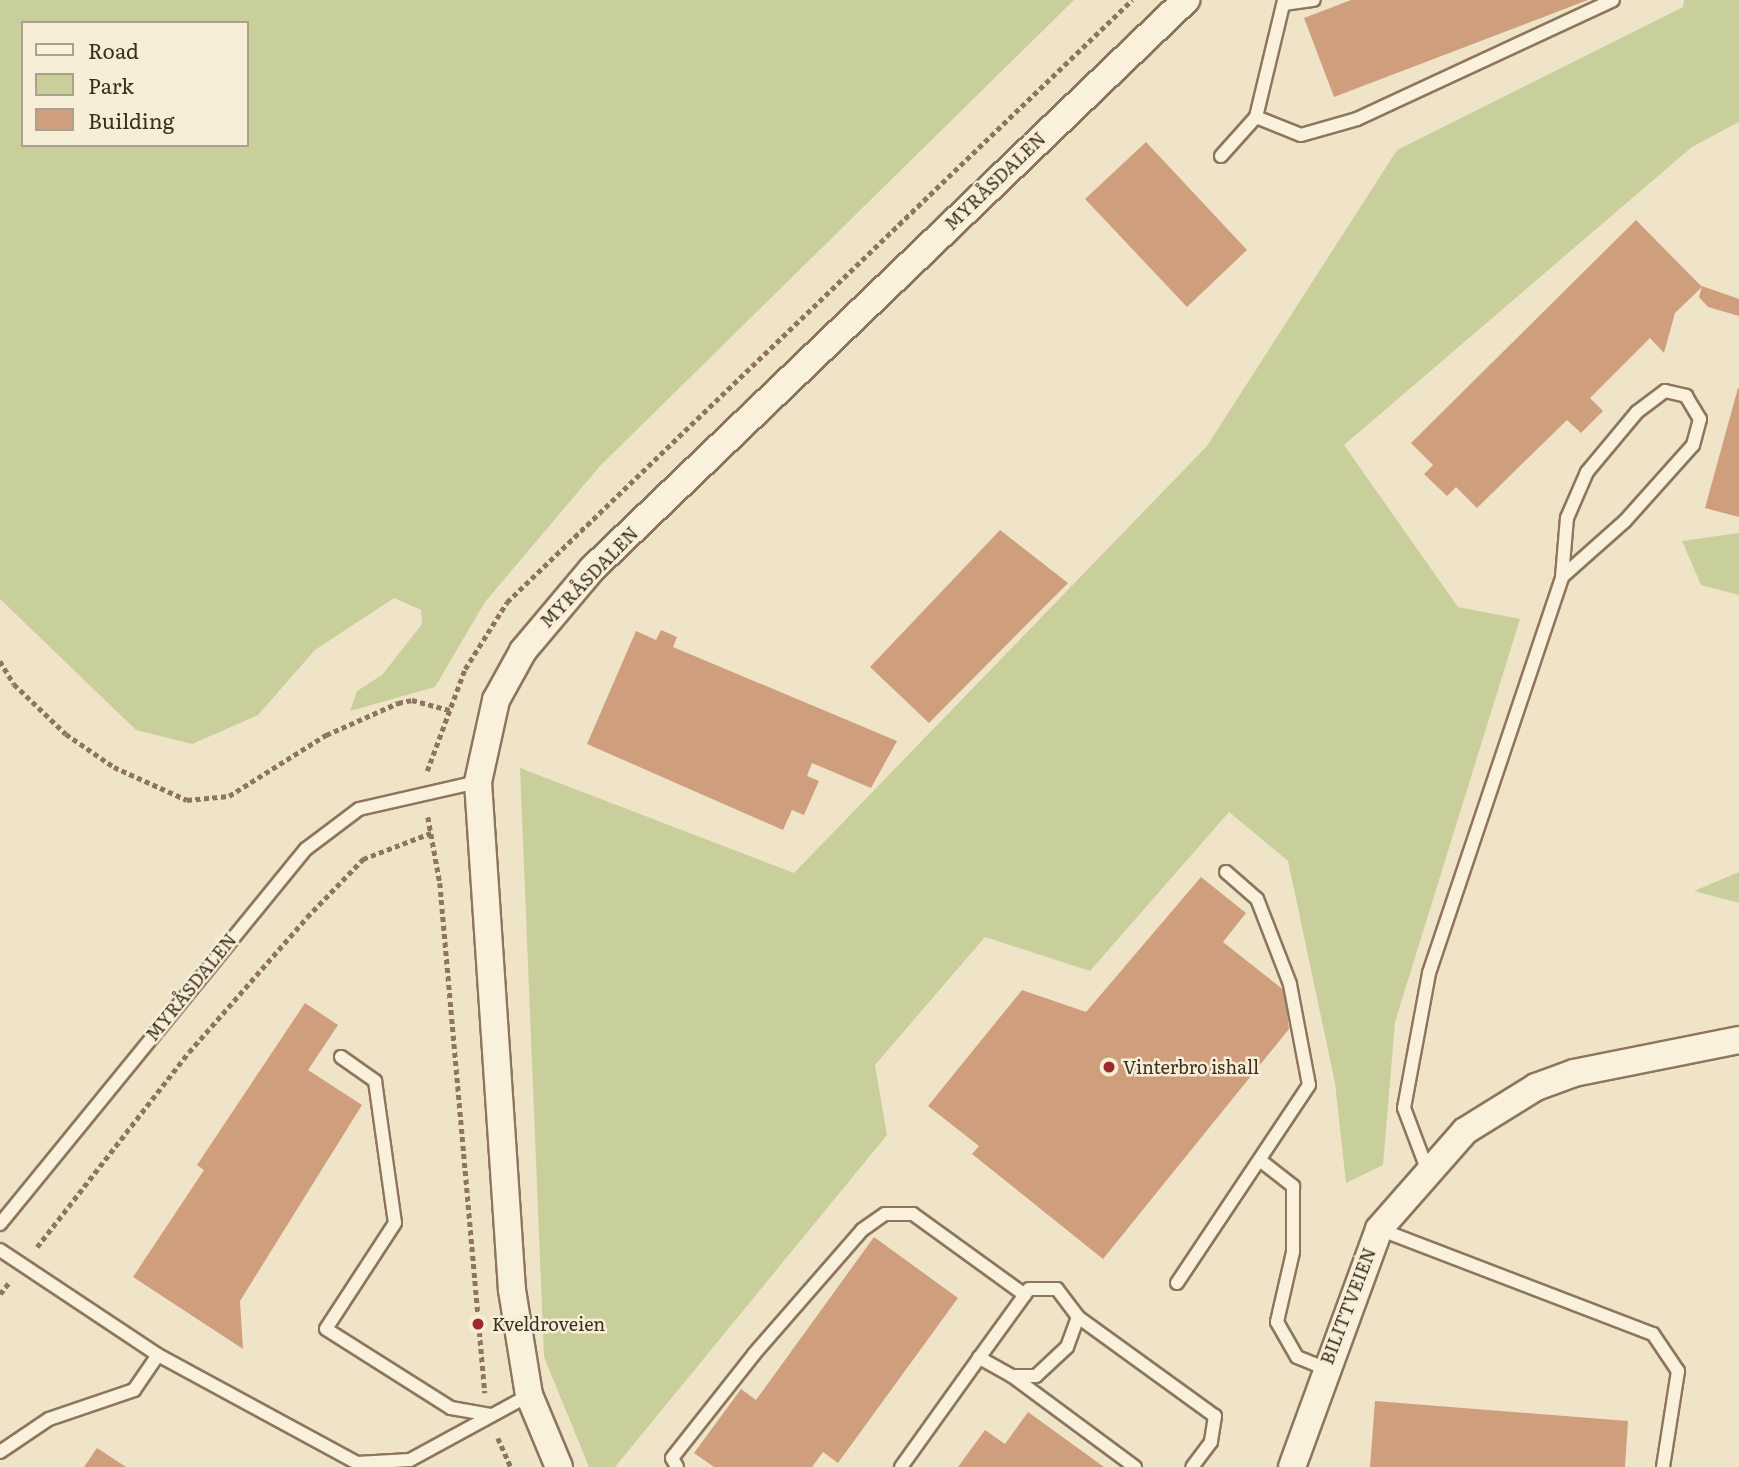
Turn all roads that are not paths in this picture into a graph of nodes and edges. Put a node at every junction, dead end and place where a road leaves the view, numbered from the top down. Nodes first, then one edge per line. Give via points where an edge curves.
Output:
1 (1186, 0) edge
2 (1314, 0) edge
3 (1613, 0) edge
4 (1284, 2) edge
5 (1256, 117) junction
6 (1221, 156) dead end
7 (1562, 578) junction
8 (478, 782) junction
9 (1226, 872) dead end
10 (1739, 1040) edge
11 (341, 1057) dead end
12 (1261, 1161) junction
13 (1427, 1169) junction
14 (0, 1224) edge
15 (1379, 1229) junction
16 (0, 1250) edge
17 (1177, 1283) dead end
18 (1025, 1295) junction
19 (1079, 1317) junction
20 (158, 1355) junction
21 (979, 1358) junction
22 (1324, 1368) junction
23 (1012, 1376) junction
24 (529, 1395) junction
25 (490, 1415) junction
26 (0, 1452) edge
27 (559, 1467) edge
28 (677, 1467) edge
29 (901, 1467) edge
30 (1135, 1467) edge
31 (1192, 1467) edge
32 (1292, 1467) edge
33 (1663, 1467) edge

1 - 8 street, MYRÅSDALEN via 551,613 496,700
2 - 4 lane
3 - 5 lane via 1357,119 1301,135
4 - 5 lane
5 - 6 lane
7 - 7 lane via 1567,518 1587,472 1637,412 1665,391 1686,396 1700,419 1693,445
7 - 13 lane via 1429,973 1404,1108
8 - 14 lane, MYRÅSDALEN via 359,808 306,849
8 - 24 street via 512,1290
9 - 12 lane via 1257,899 1267,923 1290,984 1309,1085
10 - 13 street, BILITTVEIEN via 1574,1073 1536,1087 1465,1131
11 - 25 lane via 375,1082 395,1223 326,1329 451,1408
12 - 17 lane
12 - 22 lane via 1293,1186 1293,1252 1277,1322 1297,1357
13 - 15 street, BILITTVEIEN
15 - 22 street, BILITTVEIEN
15 - 33 lane via 1653,1334 1678,1371
16 - 20 lane
18 - 19 lane via 1029,1289 1057,1289
18 - 21 lane
18 - 28 lane via 914,1214 885,1213 862,1230 754,1353 672,1458
19 - 23 lane via 1067,1347 1036,1376
19 - 31 lane via 1215,1416 1211,1442
20 - 25 lane via 356,1463 410,1460
20 - 26 lane via 134,1390 49,1419
21 - 23 lane
21 - 29 lane
22 - 32 street, BILITTVEIEN
23 - 30 lane
24 - 25 lane
24 - 27 street

